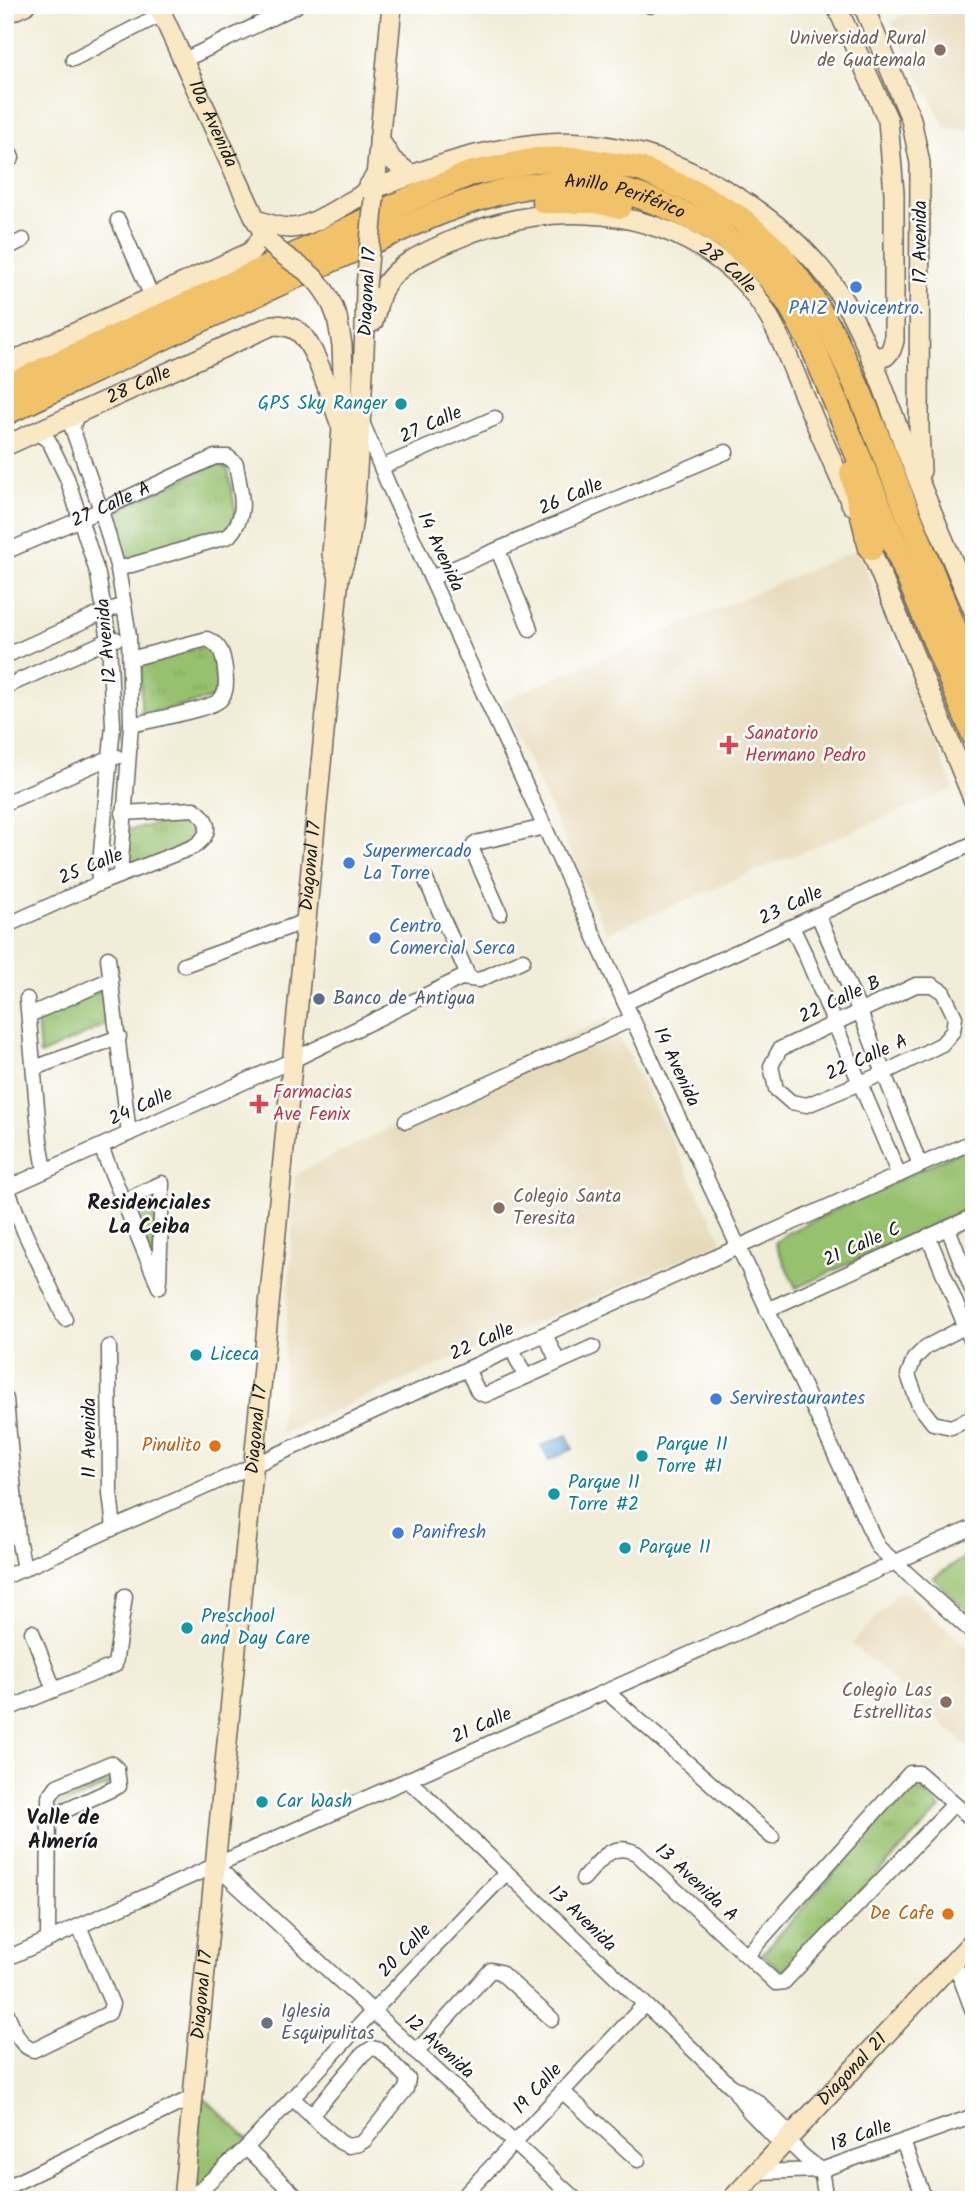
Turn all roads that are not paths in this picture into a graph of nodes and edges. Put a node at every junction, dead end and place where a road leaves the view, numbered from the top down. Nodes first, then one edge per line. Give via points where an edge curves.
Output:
1 (25, 5) edge
2 (392, 5) edge
3 (836, 5) edge
4 (863, 5) edge
5 (296, 6) edge
6 (160, 10) edge
7 (5, 14) edge
8 (73, 59) dead end
9 (184, 60) junction
10 (379, 139) junction
11 (5, 142) edge
12 (12, 158) dead end
13 (411, 175) junction
14 (375, 187) junction
15 (118, 220) dead end
16 (263, 232) junction
17 (23, 240) dead end
18 (730, 241) junction
19 (5, 249) edge
20 (313, 276) junction
21 (359, 277) junction
22 (152, 297) junction
23 (920, 319) junction
24 (895, 322) junction
25 (365, 351) junction
26 (871, 358) junction
27 (5, 365) edge
28 (5, 388) edge
29 (832, 395) junction
30 (78, 413) junction
31 (5, 414) edge
32 (361, 418) junction
33 (495, 418) dead end
34 (342, 428) junction
35 (36, 432) junction
36 (5, 446) edge
37 (726, 452) dead end
38 (382, 467) junction
39 (356, 478) junction
40 (388, 484) junction
41 (922, 489) junction
42 (101, 510) junction
43 (80, 519) junction
44 (871, 548) junction
45 (498, 550) junction
46 (5, 552) edge
47 (118, 569) junction
48 (340, 578) junction
49 (431, 578) junction
50 (937, 589) junction
51 (124, 605) junction
52 (974, 611) edge
53 (104, 612) junction
54 (530, 629) dead end
55 (129, 636) junction
56 (108, 640) junction
57 (974, 644) edge
58 (5, 656) edge
59 (130, 659) junction
60 (974, 678) edge
61 (5, 687) edge
62 (131, 725) junction
63 (974, 735) edge
64 (128, 754) junction
65 (109, 758) junction
66 (974, 801) edge
67 (5, 803) edge
68 (123, 813) junction
69 (545, 827) junction
70 (974, 843) edge
71 (120, 875) junction
72 (425, 878) dead end
73 (98, 884) junction
74 (500, 913) dead end
75 (818, 915) junction
76 (306, 921) junction
77 (5, 926) edge
78 (792, 927) junction
79 (108, 958) dead end
80 (523, 960) dead end
81 (184, 965) dead end
82 (468, 978) junction
83 (111, 979) junction
84 (27, 999) dead end
85 (625, 1003) junction
86 (860, 1012) junction
87 (29, 1015) junction
88 (632, 1019) junction
89 (835, 1024) junction
90 (118, 1037) junction
91 (942, 1044) joint
92 (293, 1060) junction
93 (34, 1068) junction
94 (884, 1073) junction
95 (860, 1083) junction
96 (807, 1105) joint
97 (406, 1121) dead end
98 (129, 1134) junction
99 (974, 1141) edge
100 (101, 1147) junction
101 (920, 1165) junction
102 (45, 1171) junction
103 (899, 1175) junction
104 (6, 1189) edge
105 (124, 1200) junction
106 (974, 1216) edge
107 (948, 1228) junction
108 (929, 1236) junction
109 (738, 1247) junction
110 (974, 1294) edge
111 (767, 1310) junction
112 (65, 1319) dead end
113 (969, 1324) edge
114 (545, 1334) junction
115 (109, 1347) dead end
116 (593, 1347) dead end
117 (974, 1348) edge
118 (512, 1349) junction
119 (558, 1362) junction
120 (467, 1370) junction
121 (525, 1376) junction
122 (6, 1399) edge
123 (974, 1417) edge
124 (254, 1465) junction
125 (974, 1527) edge
126 (114, 1528) junction
127 (894, 1562) junction
128 (24, 1569) junction
129 (5, 1577) edge
130 (125, 1596) dead end
131 (33, 1632) dead end
132 (974, 1634) edge
133 (54, 1690) junction
134 (607, 1692) junction
135 (5, 1710) edge
136 (408, 1781) junction
137 (954, 1804) junction
138 (49, 1818) junction
139 (974, 1821) edge
140 (772, 1837) dead end
141 (215, 1865) junction
142 (506, 1873) junction
143 (583, 1879) dead end
144 (79, 1926) junction
145 (48, 1940) junction
146 (974, 1940) edge
147 (747, 1955) junction
148 (5, 1959) edge
149 (954, 1961) junction
150 (644, 2005) junction
151 (5, 2009) edge
152 (373, 2011) junction
153 (974, 2014) edge
154 (552, 2020) dead end
155 (416, 2052) junction
156 (562, 2091) junction
157 (193, 2097) junction
158 (292, 2098) junction
159 (312, 2114) junction
160 (974, 2116) edge
161 (787, 2140) junction
162 (514, 2142) junction
163 (902, 2142) junction
164 (246, 2148) junction
165 (638, 2160) dead end
166 (821, 2170) junction
167 (757, 2172) junction
168 (5, 2188) edge
169 (12, 2200) edge
170 (183, 2200) edge
171 (189, 2200) edge
172 (300, 2200) edge
173 (460, 2200) edge
174 (576, 2200) edge
175 (731, 2200) edge
176 (826, 2200) edge
177 (925, 2200) edge

1 - 7 street
2 - 10 street, Diagonal 17
3 - 24 street, 17 Avenida via 888,120
4 - 23 street, 17 Avenida via 916,140 921,170
5 - 9 street
6 - 8 street
6 - 9 street, 10a Avenida
9 - 16 street, 10a Avenida
10 - 13 street via 392,160
10 - 14 street, Diagonal 17
11 - 12 street
13 - 14 street
13 - 26 street via 475,155 580,143 649,156 689,171 762,213 811,256 836,290
14 - 16 street via 301,227 275,226
14 - 21 street, Diagonal 17, bridge
15 - 22 street
16 - 20 street, Diagonal 17, bridge via 281,254
16 - 22 street via 251,252
17 - 19 street
18 - 21 highway via 635,209 595,201 544,201 476,215
18 - 29 highway, Anillo Periférico via 787,300
18 - 31 highway, Anillo Periférico via 634,194 587,183 548,184 479,197 271,286
20 - 21 highway
20 - 34 street, Diagonal 17, bridge via 337,317 342,345
21 - 25 street, Diagonal 17
22 - 27 street
23 - 24 street
23 - 41 street, 17 Avenida
24 - 26 street, 17 Avenida via 889,353
25 - 32 street, Diagonal 17
25 - 44 street, 28 Calle via 382,291 393,275 480,228 569,213 607,215 662,229 718,260 763,306
26 - 41 street
28 - 50 highway, Anillo Periférico via 469,174 536,160 578,159 640,169 741,219 777,251 810,295 861,396
29 - 44 highway
29 - 63 highway, Anillo Periférico
30 - 34 street, 28 Calle via 273,325 299,332 312,349
30 - 35 street, 28 Calle
30 - 42 street, 12 Avenida via 72,428
32 - 38 street, 14 Avenida
32 - 39 street, Diagonal 17
33 - 38 street, 27 Calle
34 - 48 street, Diagonal 17 via 331,554
35 - 36 street, 28 Calle
35 - 43 street, 12 Avenida via 52,446
37 - 45 street, 26 Calle
38 - 40 street, 14 Avenida
39 - 40 street via 369,471
39 - 48 street, Diagonal 17 via 353,525
40 - 49 street, 14 Avenida
41 - 52 street
42 - 43 street, 27 Calle A
42 - 47 street, 12 Avenida
42 - 47 street, 27 Calle A via 215,457 228,457 236,464 243,513 229,536
43 - 46 street, 27 Calle A
43 - 53 street, 12 Avenida
44 - 66 street
45 - 49 street, 26 Calle
45 - 54 street
47 - 51 street, 12 Avenida
48 - 76 street, Diagonal 17
49 - 69 street, 14 Avenida
50 - 57 highway
50 - 60 highway, Anillo Periférico
51 - 53 street
51 - 55 street, 12 Avenida
53 - 56 street, 12 Avenida
53 - 58 street
55 - 56 street
55 - 59 street, 12 Avenida
56 - 61 street
56 - 65 street, 12 Avenida via 113,726
59 - 62 street, 12 Avenida
59 - 62 street via 207,639 220,647 225,692 214,704
62 - 64 street, 12 Avenida
64 - 65 street
64 - 68 street, 12 Avenida
65 - 67 street
65 - 73 street, 12 Avenida
68 - 71 street, 12 Avenida
68 - 71 street, 25 Calle via 194,809 207,826 204,840 193,847
69 - 74 street via 475,843 472,848
69 - 85 street, 14 Avenida
70 - 75 street, 23 Calle
71 - 73 street, 25 Calle
72 - 82 street
73 - 77 street, 25 Calle
75 - 78 street, 23 Calle
75 - 86 street
76 - 81 street
76 - 92 street, Diagonal 17
78 - 85 street, 23 Calle
78 - 89 street
79 - 83 street
80 - 82 street, 24 Calle via 478,980
82 - 92 street, 24 Calle
83 - 87 street
83 - 90 street
84 - 87 street
85 - 88 street, 14 Avenida
86 - 89 street, 22 Calle B
86 - 91 street, 22 Calle B via 916,985 932,985 943,992 955,1017 953,1031
86 - 94 street
87 - 93 street
88 - 97 street
88 - 109 street, 14 Avenida
89 - 95 street
89 - 96 street, 22 Calle B via 780,1049 771,1066 776,1089 791,1102
90 - 93 street
90 - 98 street
91 - 94 street, 22 Calle A
92 - 98 street, 24 Calle
92 - 124 street, Diagonal 17
93 - 102 street
94 - 95 street, 22 Calle A
94 - 101 street
95 - 96 street, 22 Calle A
95 - 103 street
98 - 100 street, 24 Calle
99 - 101 street, 22 Calle
100 - 102 street, 24 Calle
100 - 105 street
101 - 103 street, 22 Calle
102 - 104 street, 24 Calle
103 - 109 street, 22 Calle
104 - 112 street
105 - 105 street via 162,1183 159,1287
106 - 107 street, 21 Calle C
107 - 108 street, 21 Calle C
107 - 110 street
108 - 111 street, 21 Calle C
108 - 113 street
109 - 111 street, 14 Avenida
109 - 114 street, 22 Calle
111 - 127 street, 14 Avenida via 878,1547
113 - 117 street
113 - 123 street via 926,1347 914,1359 908,1375 919,1405 933,1423 951,1427
114 - 118 street, 22 Calle
114 - 119 street
115 - 126 street, 11 Avenida
116 - 119 street
118 - 120 street, 22 Calle
118 - 121 street
119 - 121 street
120 - 121 street via 477,1390 485,1395
120 - 124 street, 22 Calle
122 - 128 street
124 - 126 street, 22 Calle
124 - 141 street, Diagonal 17
125 - 127 street, 21 Calle
126 - 128 street, 22 Calle
127 - 132 street, 14 Avenida
127 - 134 street, 21 Calle
128 - 129 street, 22 Calle
130 - 133 street via 116,1665
131 - 133 street
133 - 135 street
134 - 136 street, 21 Calle
134 - 140 street
136 - 141 street, 21 Calle
136 - 142 street, 13 Avenida
137 - 139 street
137 - 147 street, 13 Avenida A via 784,1982 776,1983
137 - 147 street via 919,1773 910,1773
138 - 138 street via 119,1787 117,1769 111,1763 57,1786 49,1797
138 - 145 street
141 - 144 street, 21 Calle
141 - 152 street, 12 Avenida
141 - 157 street, Diagonal 17
142 - 150 street, 13 Avenida
142 - 152 street, 20 Calle
143 - 147 street, 13 Avenida A via 609,1852 627,1848
144 - 145 street, 21 Calle
144 - 151 street via 112,2004 109,2013 34,2050 20,2041
145 - 148 street, 21 Calle
146 - 149 street, Diagonal 21
149 - 153 street
149 - 161 street, Diagonal 21
150 - 156 street, 19 Calle
150 - 161 street, 13 Avenida via 730,2085 749,2112
152 - 155 street, 12 Avenida
152 - 158 street, 20 Calle
154 - 155 street via 500,1972 491,1970
155 - 162 street, 12 Avenida
156 - 162 street, 19 Calle
156 - 165 street
157 - 168 street
157 - 170 street, Diagonal 17
158 - 159 street
158 - 164 street, 20 Calle
159 - 159 street via 341,2142 359,2144 406,2089 408,2079 380,2050 372,2048
160 - 163 street, 18 Calle
161 - 166 street, 13 Avenida
161 - 167 street, Diagonal 21
162 - 173 street, 19 Calle
162 - 174 street, 12 Avenida
163 - 166 street, 18 Calle
163 - 177 street
164 - 171 street, 20 Calle
164 - 172 street
166 - 167 street, 18 Calle
166 - 176 street
167 - 175 street, Diagonal 21
168 - 169 street

